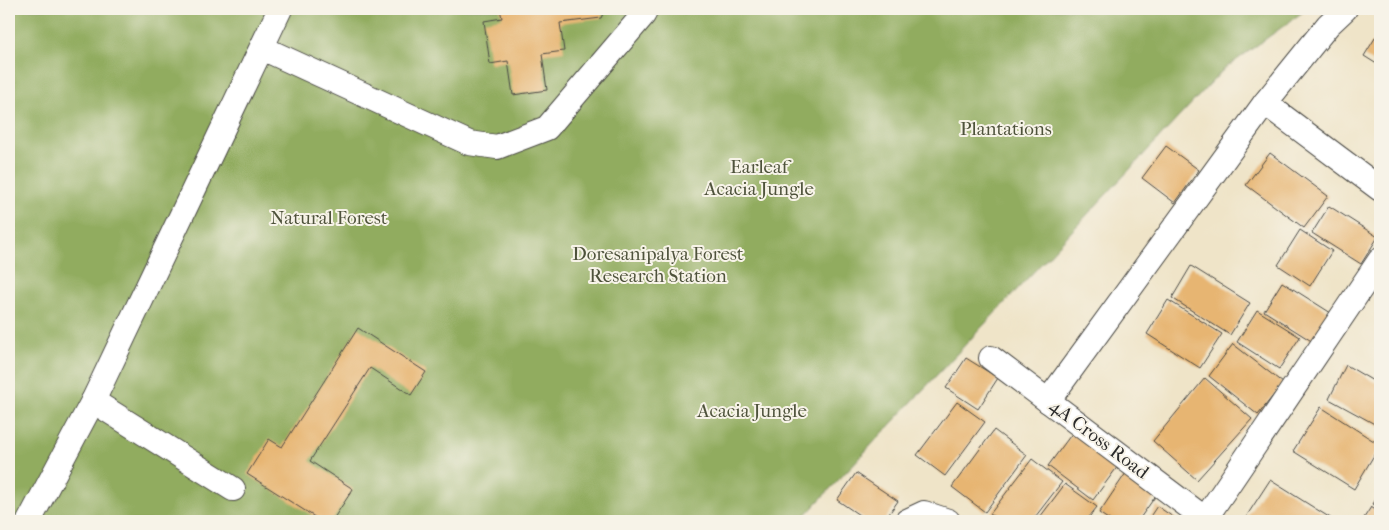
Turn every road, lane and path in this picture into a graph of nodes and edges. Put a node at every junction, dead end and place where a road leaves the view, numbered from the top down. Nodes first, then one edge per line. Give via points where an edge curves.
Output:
1 (280, 9) edge
2 (1345, 9) edge
3 (644, 14) dead end
4 (262, 48) junction
5 (1265, 103) junction
6 (1380, 189) edge
7 (1380, 260) edge
8 (991, 358) dead end
9 (92, 401) junction
10 (1048, 401) junction
11 (233, 489) dead end
12 (1207, 520) edge
13 (29, 521) edge
14 (908, 521) edge
15 (948, 521) edge

1 - 4 street
2 - 5 street via 1328,25
3 - 4 street via 547,128 497,147 469,142
4 - 9 street
5 - 6 street
5 - 10 street
7 - 12 street
8 - 10 street, 4A Cross Road
9 - 11 street
9 - 13 street
10 - 12 street, 4A Cross Road
14 - 15 street via 924,513

